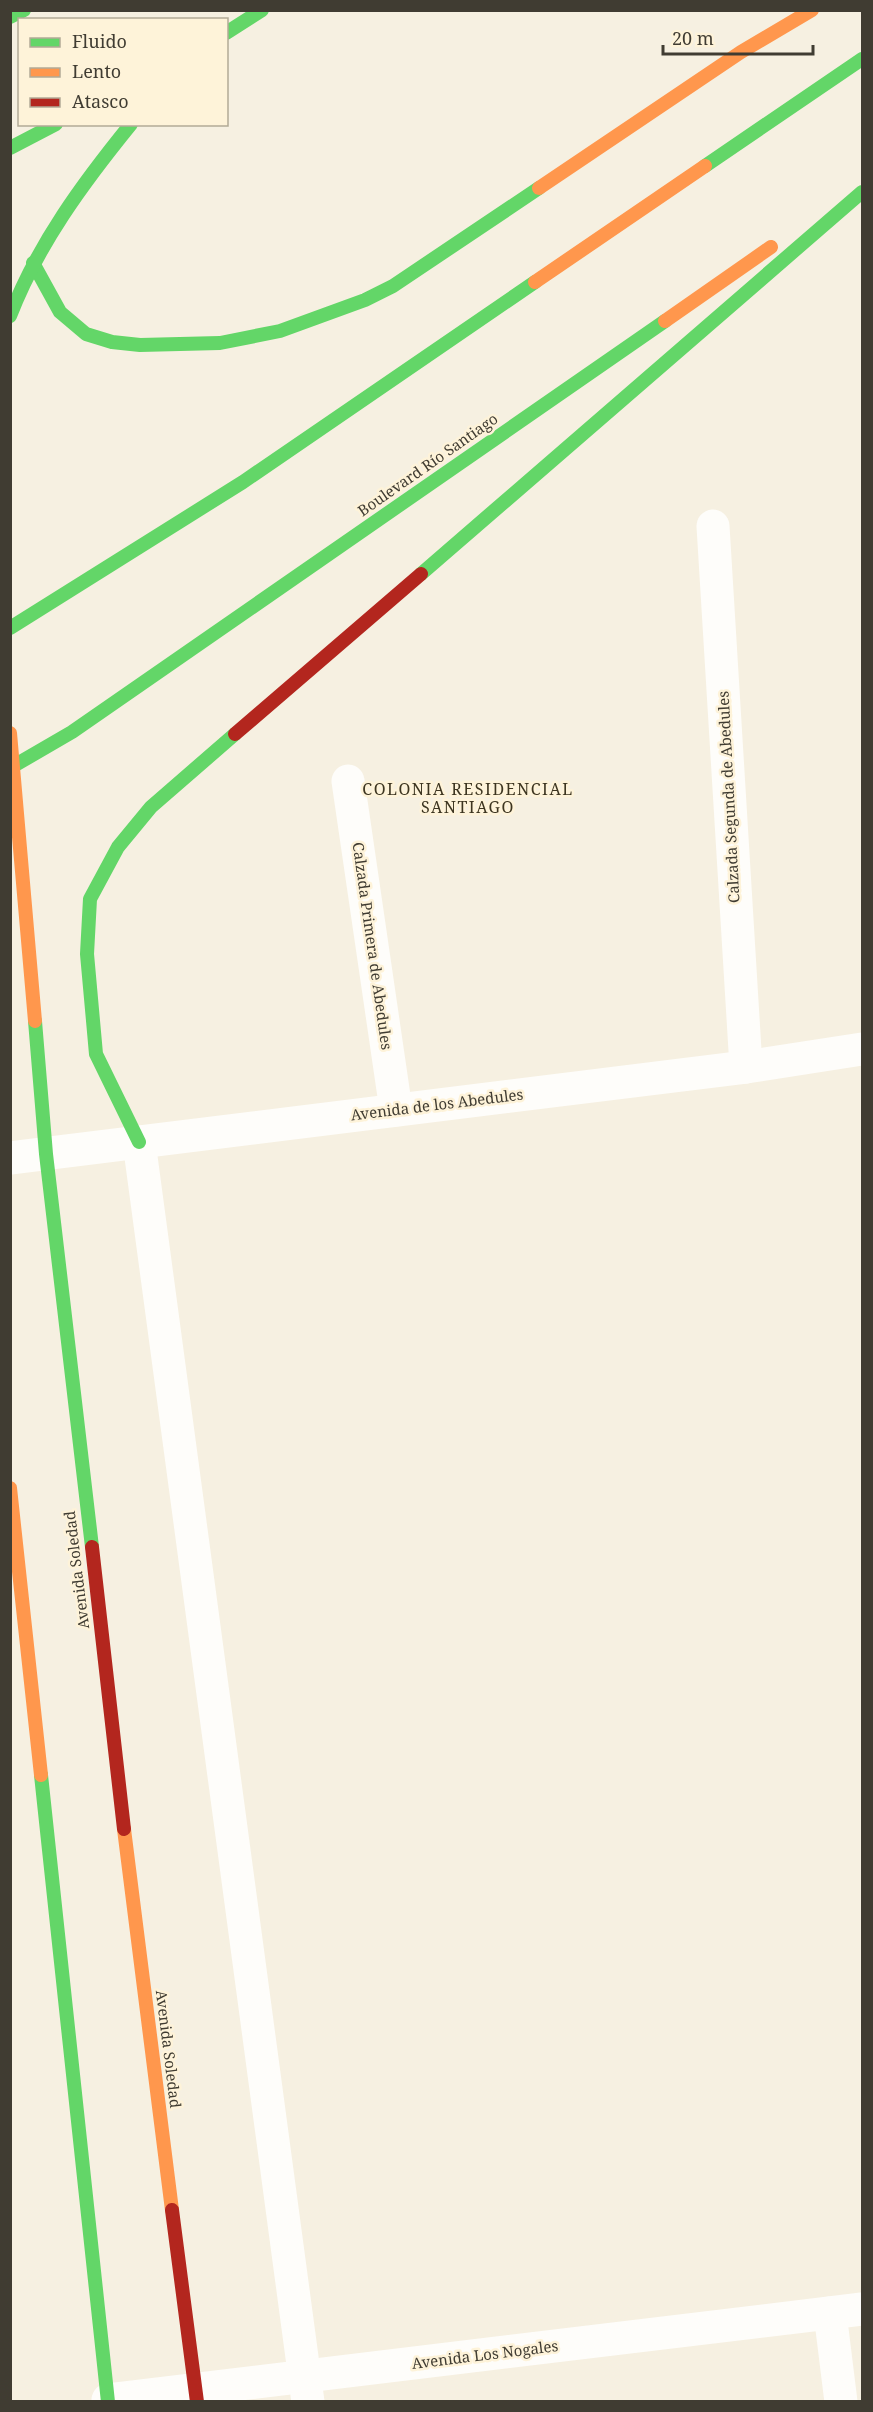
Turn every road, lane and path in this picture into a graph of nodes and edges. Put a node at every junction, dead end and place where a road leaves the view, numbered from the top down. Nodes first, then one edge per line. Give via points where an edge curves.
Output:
1 (24, 10) edge
2 (262, 10) edge
3 (813, 10) edge
4 (10, 17) edge
5 (228, 32) edge
6 (862, 59) edge
7 (52, 126) edge
8 (129, 126) edge
9 (10, 148) edge
10 (862, 184) edge
11 (862, 192) edge
12 (33, 262) junction
13 (10, 316) edge
14 (713, 526) dead end
15 (10, 628) edge
16 (10, 733) edge
17 (10, 768) edge
18 (348, 781) dead end
19 (862, 1049) edge
20 (746, 1067) junction
21 (396, 1110) junction
22 (139, 1142) junction
23 (46, 1154) junction
24 (10, 1158) edge
25 (10, 1488) edge
26 (12, 1524) edge
27 (862, 2309) edge
28 (830, 2313) junction
29 (307, 2389) edge
30 (196, 2396) edge
31 (108, 2401) edge
32 (841, 2402) edge

1 - 4 main road
2 - 5 main road
3 - 12 main road via 741,52 393,286 354,307 309,323 252,338 194,346 132,345 86,334 57,308 43,288
6 - 15 main road via 243,482
7 - 9 main road
8 - 12 main road
10 - 17 main road, Boulevard Río Santiago via 72,732
11 - 22 main road via 151,807 118,847 90,899 87,954 96,1054
12 - 13 main road
14 - 20 street, Calzada Segunda de Abedules
16 - 23 main road, Avenida Soledad
18 - 21 street, Calzada Primera de Abedules
19 - 20 street, Avenida de los Abedules
20 - 21 street, Avenida de los Abedules
21 - 22 street, Avenida de los Abedules
22 - 23 street, Avenida de los Abedules
22 - 29 street
23 - 24 street, Avenida de los Abedules
23 - 30 main road, Avenida Soledad via 134,1913
25 - 26 main road
26 - 31 main road
27 - 28 street, Avenida Los Nogales
28 - 29 street, Avenida Los Nogales
28 - 32 street
29 - 30 street, Avenida Los Nogales
30 - 31 street, Avenida Los Nogales

